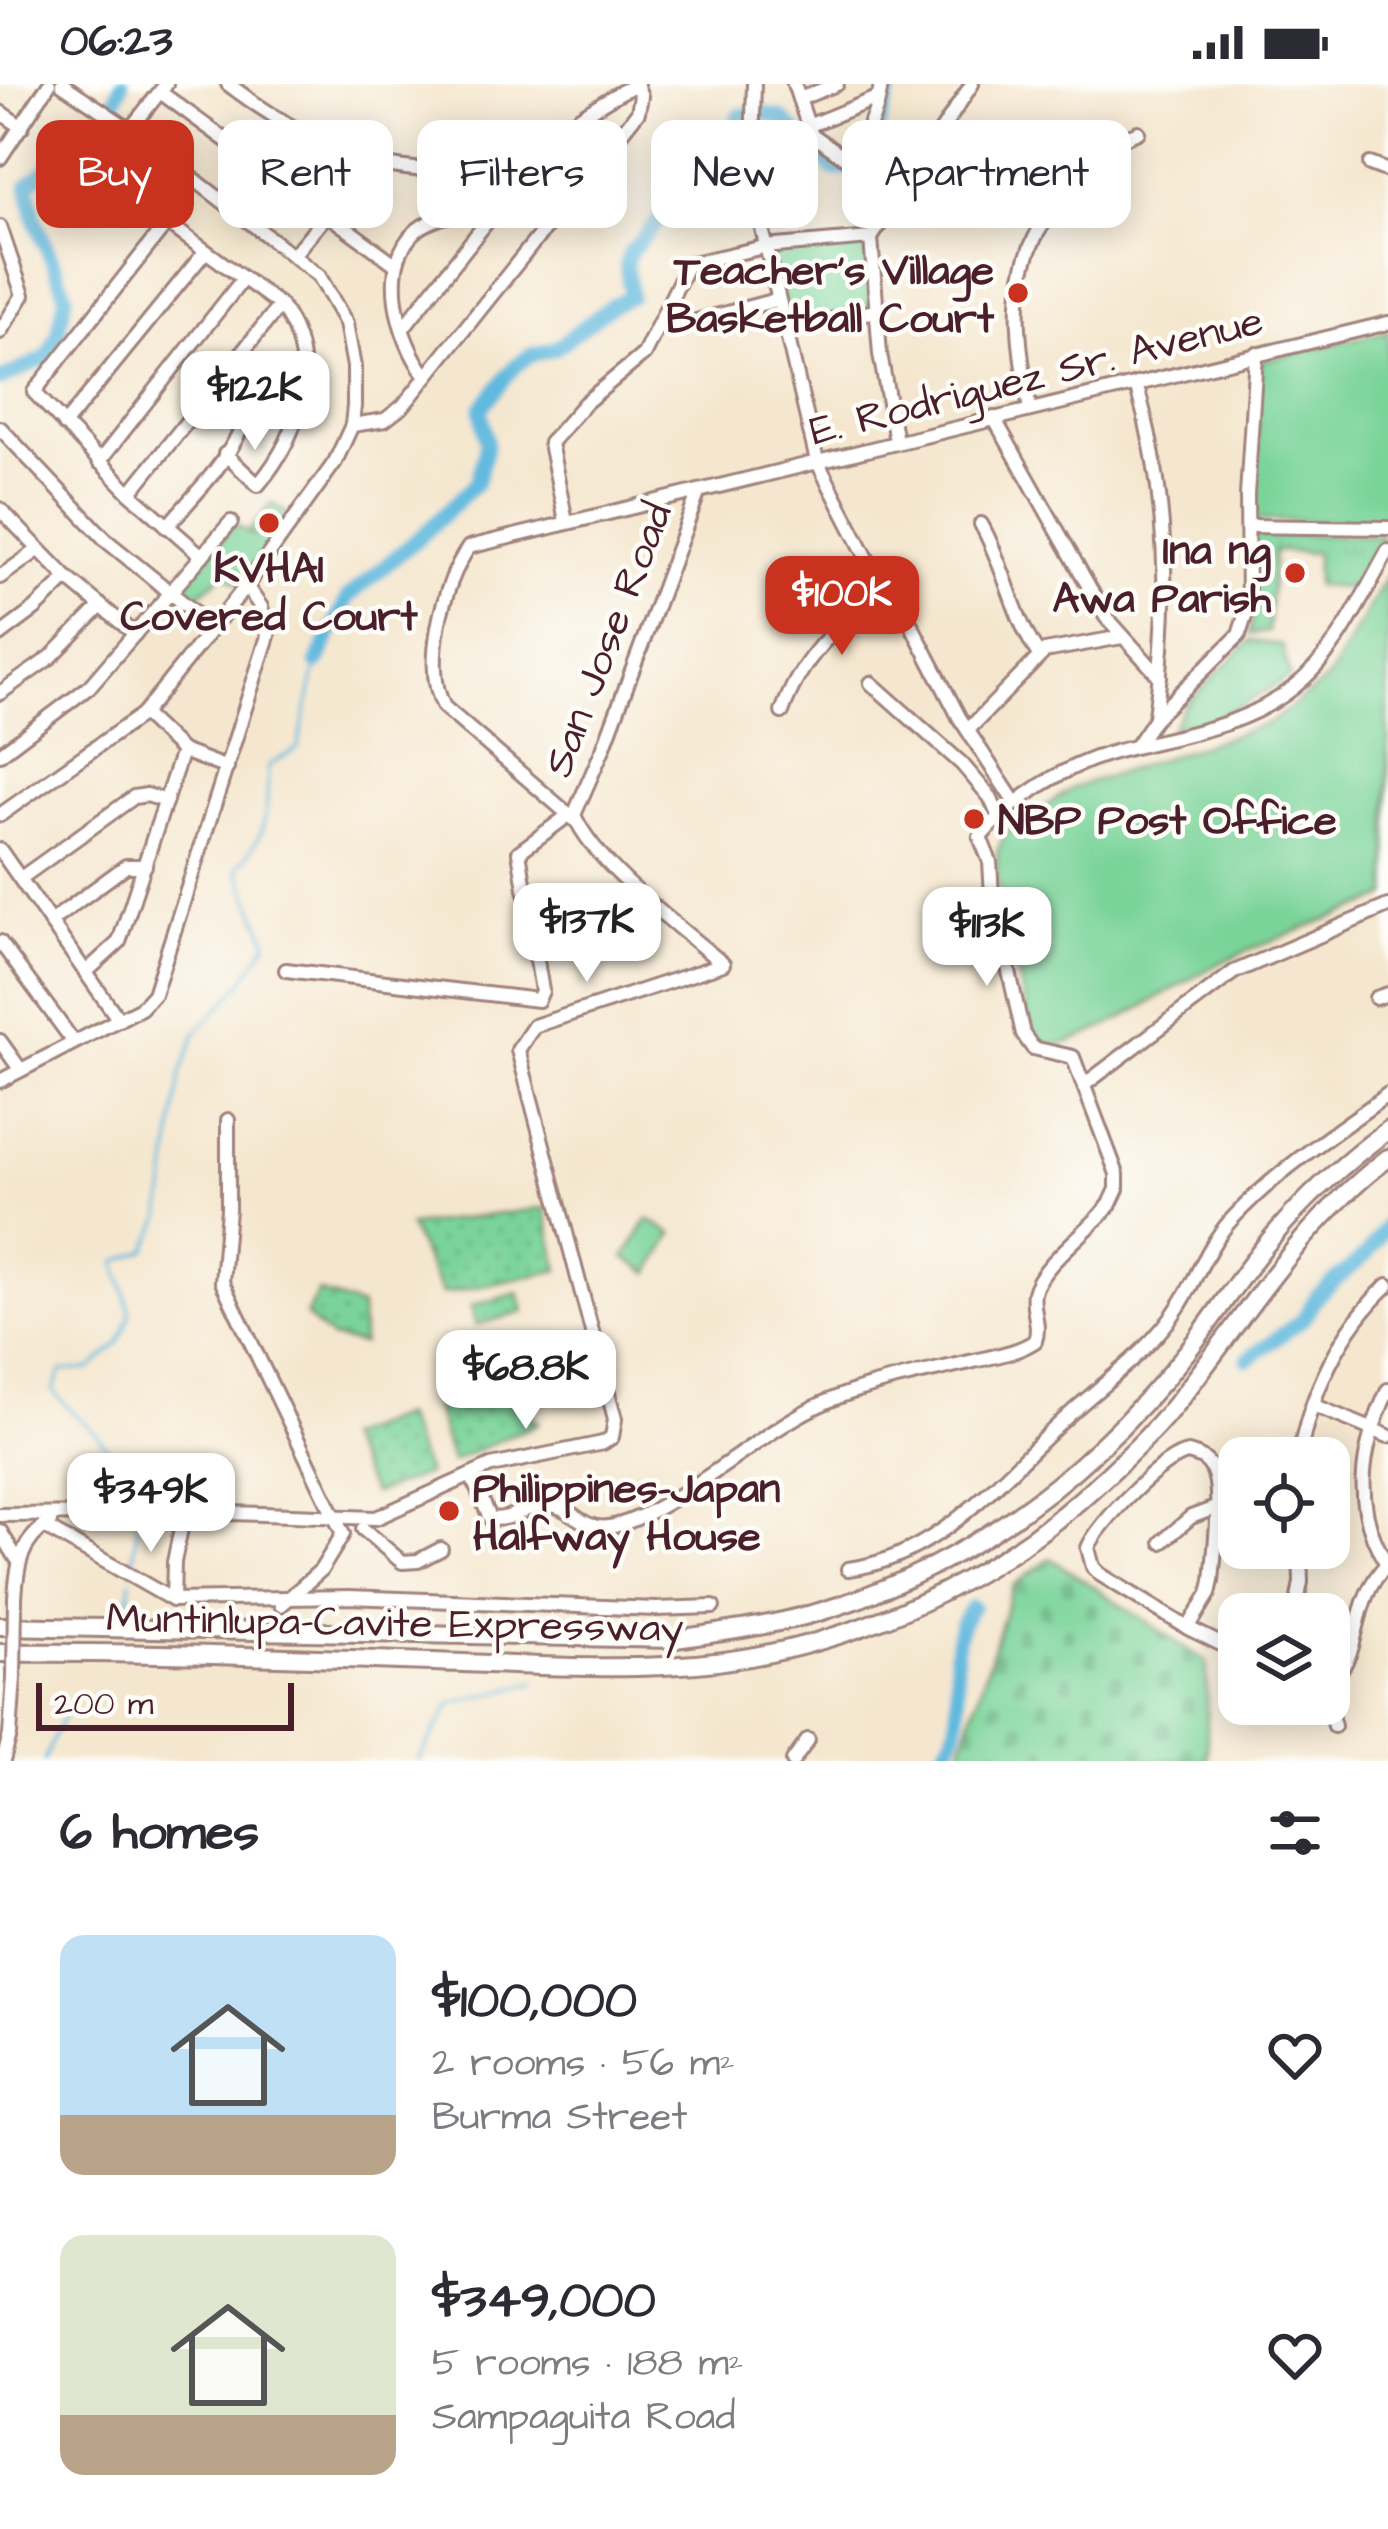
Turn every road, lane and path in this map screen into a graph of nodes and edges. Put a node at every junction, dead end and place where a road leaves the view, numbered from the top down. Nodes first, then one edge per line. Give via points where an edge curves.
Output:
1 (50, 84) edge
2 (62, 84) edge
3 (228, 84) edge
4 (636, 84) edge
5 (754, 84) edge
6 (794, 84) edge
7 (836, 84) edge
8 (972, 84) edge
9 (163, 88) edge
10 (880, 90) edge
11 (799, 99) junction
12 (0, 112) edge
13 (116, 120) edge
14 (140, 120) edge
15 (279, 120) edge
16 (806, 120) edge
17 (818, 121) edge
18 (627, 126) edge
19 (22, 127) junction
20 (218, 130) edge
21 (1138, 132) dead end
22 (818, 141) edge
23 (0, 158) edge
24 (1370, 164) dead end
25 (393, 166) edge
26 (1388, 172) edge
27 (194, 178) edge
28 (0, 226) edge
29 (163, 228) edge
30 (172, 228) edge
31 (315, 228) edge
32 (346, 228) edge
33 (420, 228) edge
34 (481, 228) edge
35 (544, 228) edge
36 (872, 238) junction
37 (764, 248) junction
38 (205, 252) junction
39 (294, 254) junction
40 (395, 264) junction
41 (243, 279) junction
42 (776, 301) junction
43 (280, 305) junction
44 (876, 311) junction
45 (1388, 322) edge
46 (689, 323) dead end
47 (403, 328) junction
48 (784, 329) junction
49 (0, 332) edge
50 (1256, 354) junction
51 (240, 358) junction
52 (426, 376) junction
53 (1136, 384) junction
54 (1030, 410) junction
55 (994, 418) junction
56 (64, 425) junction
57 (352, 425) junction
58 (0, 428) edge
59 (896, 441) junction
60 (225, 454) junction
61 (817, 461) junction
62 (99, 462) junction
63 (699, 491) junction
64 (130, 493) junction
65 (2, 513) edge
66 (566, 521) junction
67 (230, 522) dead end
68 (981, 524) dead end
69 (1248, 526) junction
70 (167, 527) junction
71 (1388, 528) edge
72 (38, 550) junction
73 (1388, 551) edge
74 (202, 556) junction
75 (0, 577) edge
76 (67, 578) junction
77 (246, 586) junction
78 (169, 592) junction
79 (888, 592) junction
80 (101, 606) junction
81 (213, 627) junction
82 (135, 634) junction
83 (0, 635) edge
84 (1122, 637) junction
85 (1039, 655) junction
86 (1160, 677) junction
87 (871, 683) dead end
88 (0, 693) edge
89 (782, 712) dead end
90 (143, 713) junction
91 (1155, 718) junction
92 (968, 730) junction
93 (1136, 746) junction
94 (182, 751) junction
95 (0, 754) edge
96 (227, 768) junction
97 (166, 801) junction
98 (1016, 803) junction
99 (0, 815) edge
100 (573, 817) junction
101 (999, 817) junction
102 (0, 850) edge
103 (145, 866) junction
104 (21, 878) junction
105 (1388, 906) edge
106 (50, 922) junction
107 (0, 942) edge
108 (286, 970) dead end
109 (86, 972) junction
110 (118, 1020) junction
111 (0, 1041) edge
112 (73, 1041) junction
113 (20, 1070) junction
114 (0, 1081) edge
115 (1084, 1084) junction
116 (1388, 1094) edge
117 (228, 1120) dead end
118 (1388, 1130) edge
119 (1388, 1158) edge
120 (1388, 1285) edge
121 (1388, 1390) edge
122 (1313, 1406) junction
123 (1370, 1428) junction
124 (1388, 1436) edge
125 (1305, 1437) edge
126 (471, 1475) junction
127 (1215, 1508) junction
128 (184, 1514) junction
129 (0, 1515) edge
130 (62, 1516) junction
131 (336, 1516) junction
132 (365, 1523) junction
133 (44, 1526) junction
134 (0, 1531) edge
135 (343, 1534) junction
136 (1162, 1542) dead end
137 (441, 1549) dead end
138 (17, 1559) junction
139 (1388, 1564) edge
140 (848, 1569) dead end
141 (173, 1600) junction
142 (286, 1601) junction
143 (713, 1606) dead end
144 (0, 1626) edge
145 (1189, 1628) junction
146 (1218, 1642) edge
147 (0, 1653) edge
148 (6, 1714) edge
149 (1334, 1726) dead end
150 (808, 1740) dead end
151 (3, 1761) edge
152 (794, 1761) edge

1 - 19 street
2 - 13 street
3 - 15 street
4 - 18 street via 638,112
4 - 25 street via 543,140 486,162
5 - 37 street via 751,182
6 - 11 street
7 - 11 street
8 - 36 street
9 - 14 street
9 - 20 street
10 - 17 street
10 - 22 street via 847,156
11 - 16 street
12 - 19 street
19 - 23 street
21 - 54 street via 1099,151 1033,245 1019,303
24 - 26 street
27 - 39 street
28 - 49 street via 23,295
29 - 56 street via 34,392
30 - 38 street
31 - 39 street
32 - 40 street
33 - 40 street
34 - 47 street
35 - 52 street
36 - 37 street
36 - 44 street
37 - 42 street
37 - 66 street via 688,263 644,354 552,440
38 - 41 street
38 - 56 street
39 - 57 street via 319,276 346,323
40 - 47 street
41 - 43 street
41 - 62 street
42 - 46 street
42 - 48 street
43 - 51 street
43 - 60 street via 302,354 294,427 258,485
44 - 48 street
44 - 59 street
45 - 50 street, E. Rodriguez Sr. Avenue
47 - 52 street
48 - 61 street
50 - 53 street, E. Rodriguez Sr. Avenue
50 - 69 street
51 - 60 street via 251,405
51 - 64 street
52 - 57 street via 395,414
53 - 54 street, E. Rodriguez Sr. Avenue
53 - 86 street via 1160,476
54 - 55 street, E. Rodriguez Sr. Avenue
55 - 59 street, E. Rodriguez Sr. Avenue
55 - 84 street
56 - 62 street
57 - 77 street via 335,462
58 - 78 street via 108,542
59 - 61 street, E. Rodriguez Sr. Avenue
60 - 70 street
61 - 63 street, E. Rodriguez Sr. Avenue
61 - 79 street
62 - 64 street
63 - 66 street, E. Rodriguez Sr. Avenue
63 - 100 street, San Jose Road
64 - 70 street
65 - 72 street
66 - 100 street, E. Rodriguez Sr. Avenue via 466,550 446,589 434,666 444,707
67 - 74 street
68 - 85 street
69 - 71 street
69 - 91 street via 1248,607 1239,635
70 - 74 street
72 - 75 street
72 - 76 street
73 - 93 street via 1340,637 1297,686 1256,713
74 - 78 street
76 - 80 street
76 - 83 street
77 - 81 street
77 - 96 street via 268,635
78 - 81 street
78 - 82 street
79 - 89 street via 832,632 793,681
79 - 92 street
80 - 82 street
80 - 88 street via 51,657
81 - 90 street
82 - 95 street via 89,687
84 - 85 street
84 - 86 street
85 - 92 street
86 - 91 street
87 - 101 street via 962,764
90 - 94 street
90 - 99 street
91 - 93 street
92 - 98 street
93 - 98 street via 1069,770
94 - 96 street
94 - 97 street
96 - 110 street via 154,994
97 - 103 street
97 - 104 street via 134,797
98 - 101 street
100 - 108 street via 520,849 538,1000
100 - 126 street, San Jose Road via 655,907 723,964 534,1026 519,1045 615,1425 603,1443
101 - 115 street via 980,837 1023,1034 1033,1048 1073,1057
102 - 104 street
103 - 106 street via 126,866
103 - 109 street via 119,942
104 - 106 street
105 - 115 street via 1234,972
106 - 109 street
107 - 112 street
109 - 110 street
110 - 112 street
111 - 113 street
112 - 113 street
113 - 114 street
115 - 126 street via 1117,1189 1039,1280 1035,1341 817,1406 680,1493 609,1527 585,1526 546,1504 490,1518
116 - 140 street via 1246,1204 1179,1308 1004,1482 903,1554
117 - 131 street via 222,1282
118 - 144 highway, Muntinlupa-Cavite Expressway via 1274,1235 1100,1452 968,1547 838,1606 676,1639
119 - 147 highway, Muntinlupa-Cavite Expressway via 1312,1226 1172,1408 1079,1501 969,1578 870,1624 668,1666
120 - 122 street via 1335,1355
121 - 123 street
122 - 123 street
122 - 125 street
123 - 124 street
123 - 139 street via 1363,1495 1369,1530
126 - 132 street
127 - 136 street
127 - 145 street via 1212,1581
127 - 145 street via 1211,1466 1201,1456 1177,1454 1088,1548 1101,1575
128 - 130 street
128 - 131 street
128 - 141 street
129 - 130 street
130 - 133 street
131 - 132 street
131 - 135 street
132 - 135 street
132 - 137 street via 402,1562
133 - 138 street
133 - 141 street
134 - 138 street
135 - 142 street via 322,1570
138 - 148 street, bridge
139 - 149 street via 1368,1587 1352,1647 1332,1681
141 - 142 street
142 - 143 street
145 - 146 street
148 - 151 street
150 - 152 street

